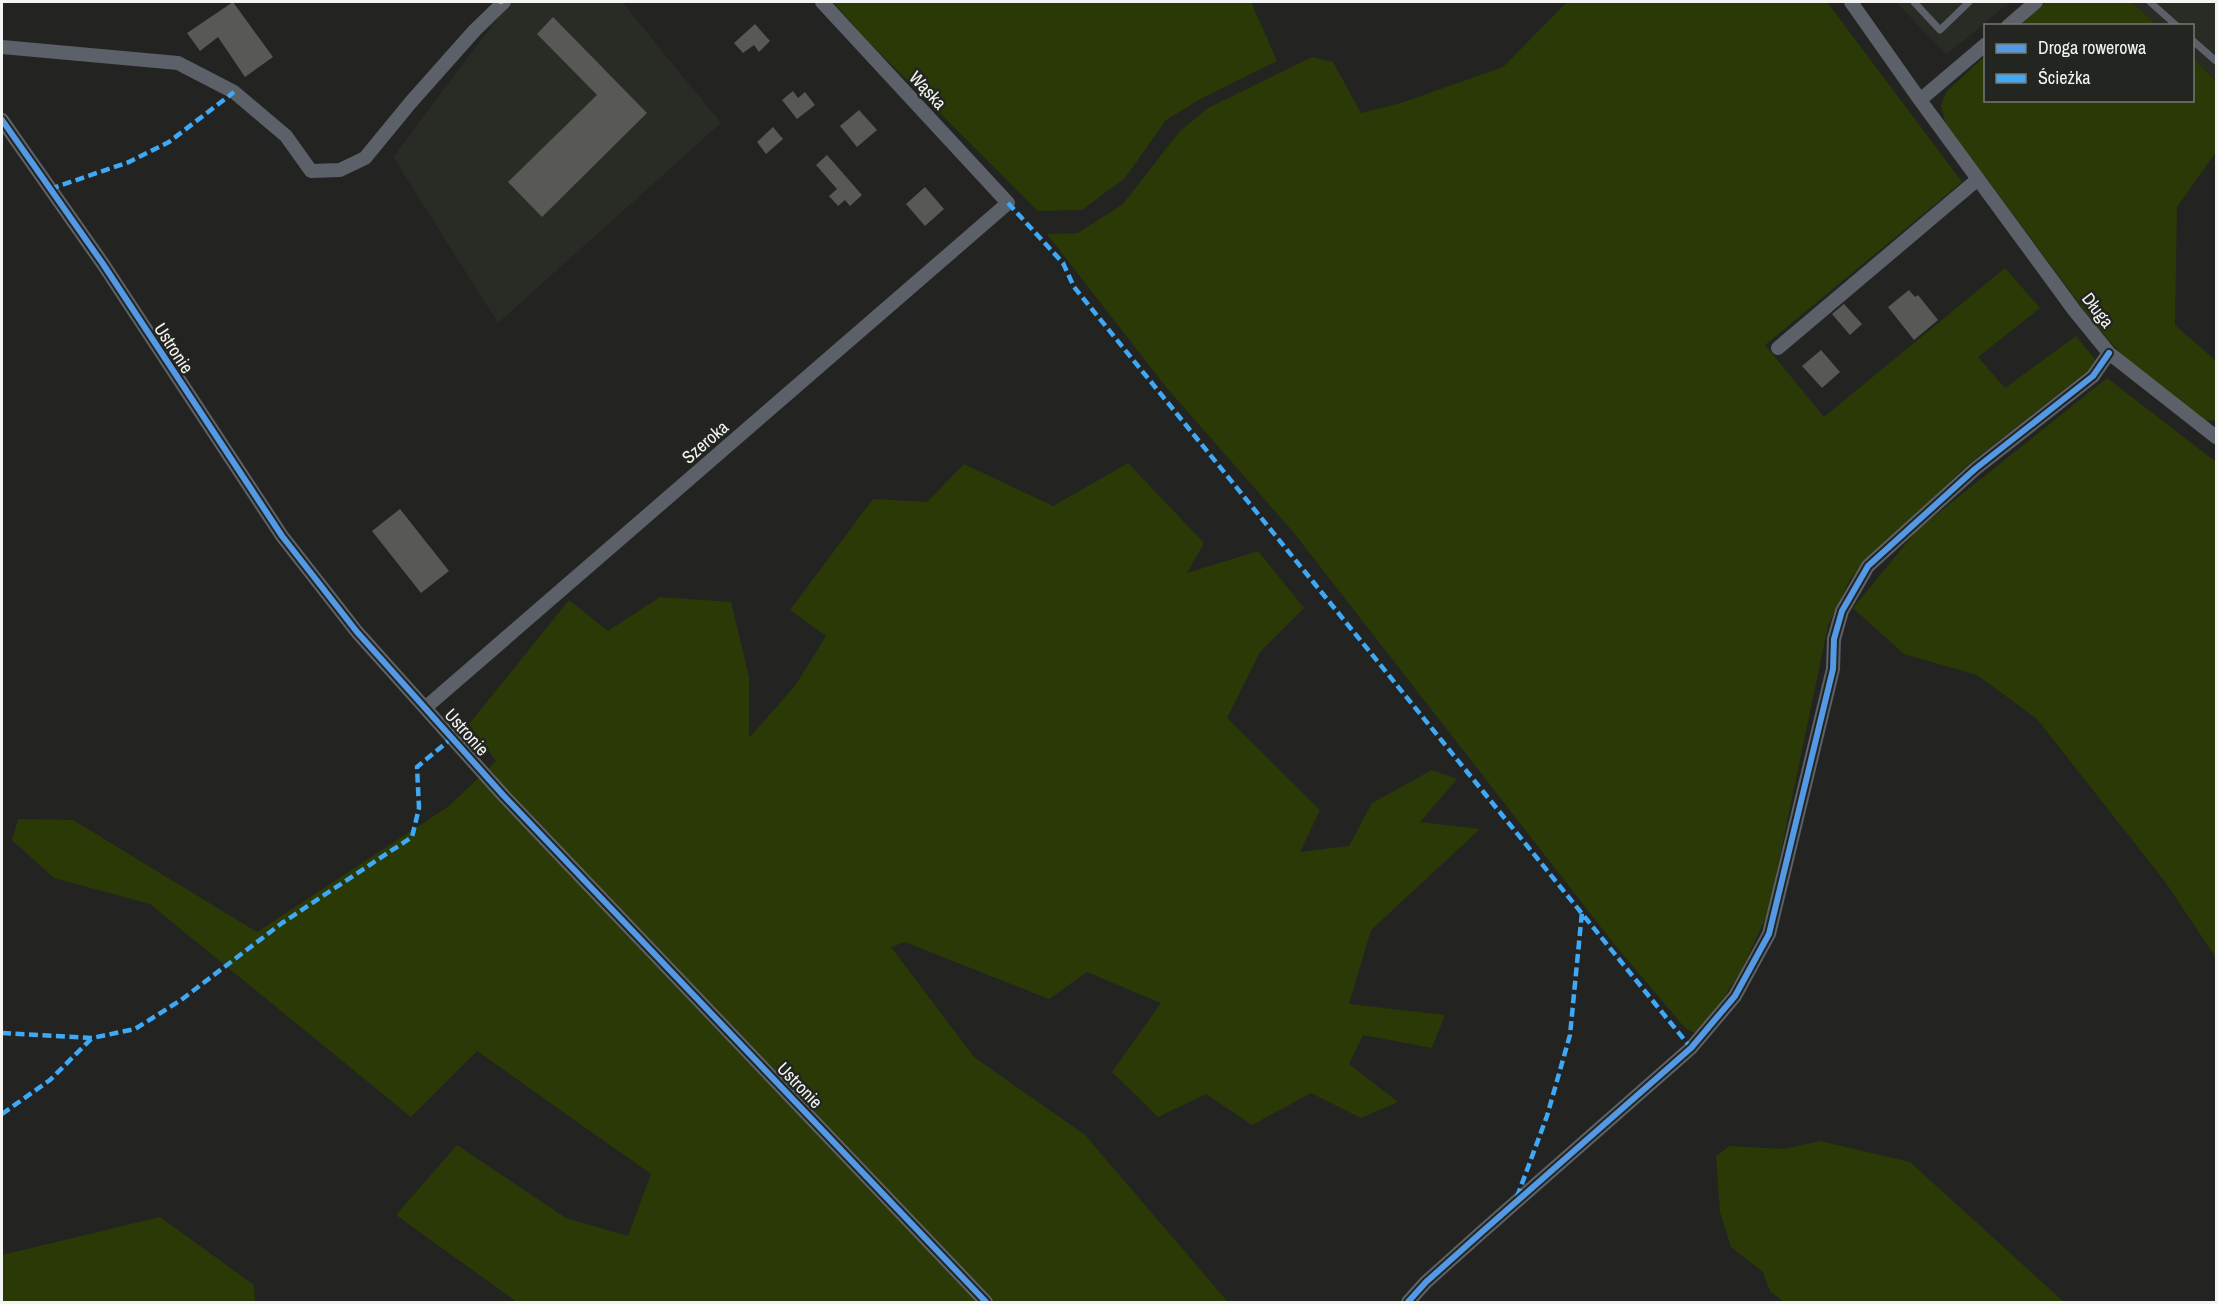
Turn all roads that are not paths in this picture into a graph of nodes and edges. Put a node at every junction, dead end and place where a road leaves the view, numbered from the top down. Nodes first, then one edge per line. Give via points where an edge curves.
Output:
1 (504, 2) edge
2 (822, 2) edge
3 (1851, 2) edge
4 (1914, 2) edge
5 (1969, 2) edge
6 (2036, 2) edge
7 (2150, 2) edge
8 (2010, 24) edge
9 (2175, 24) edge
10 (2194, 41) edge
11 (1984, 46) edge
12 (2, 47) edge
13 (2217, 61) edge
14 (1920, 100) junction
15 (2, 120) edge
16 (1978, 179) junction
17 (1008, 203) joint
18 (1778, 348) dead end
19 (2109, 353) junction
20 (2217, 437) edge
21 (425, 708) junction
22 (986, 1302) edge
23 (1408, 1302) edge

1 - 12 street via 474,30 365,158 340,170 311,171 286,136 234,92 178,63
2 - 17 street, Wąska
3 - 14 street, Długa
4 - 5 lane via 1940,30
6 - 8 street
7 - 9 lane
10 - 13 lane
11 - 14 street
14 - 16 street, Długa
15 - 21 street, Ustronie via 103,264 282,536 357,632
16 - 18 street
16 - 19 street, Długa
17 - 21 street, Szeroka
19 - 20 street, Długa
19 - 23 street via 2093,376 1975,469 1868,567 1842,611 1834,639 1833,669 1769,934 1735,996 1691,1048 1450,1260
21 - 22 street, Ustronie via 502,795

